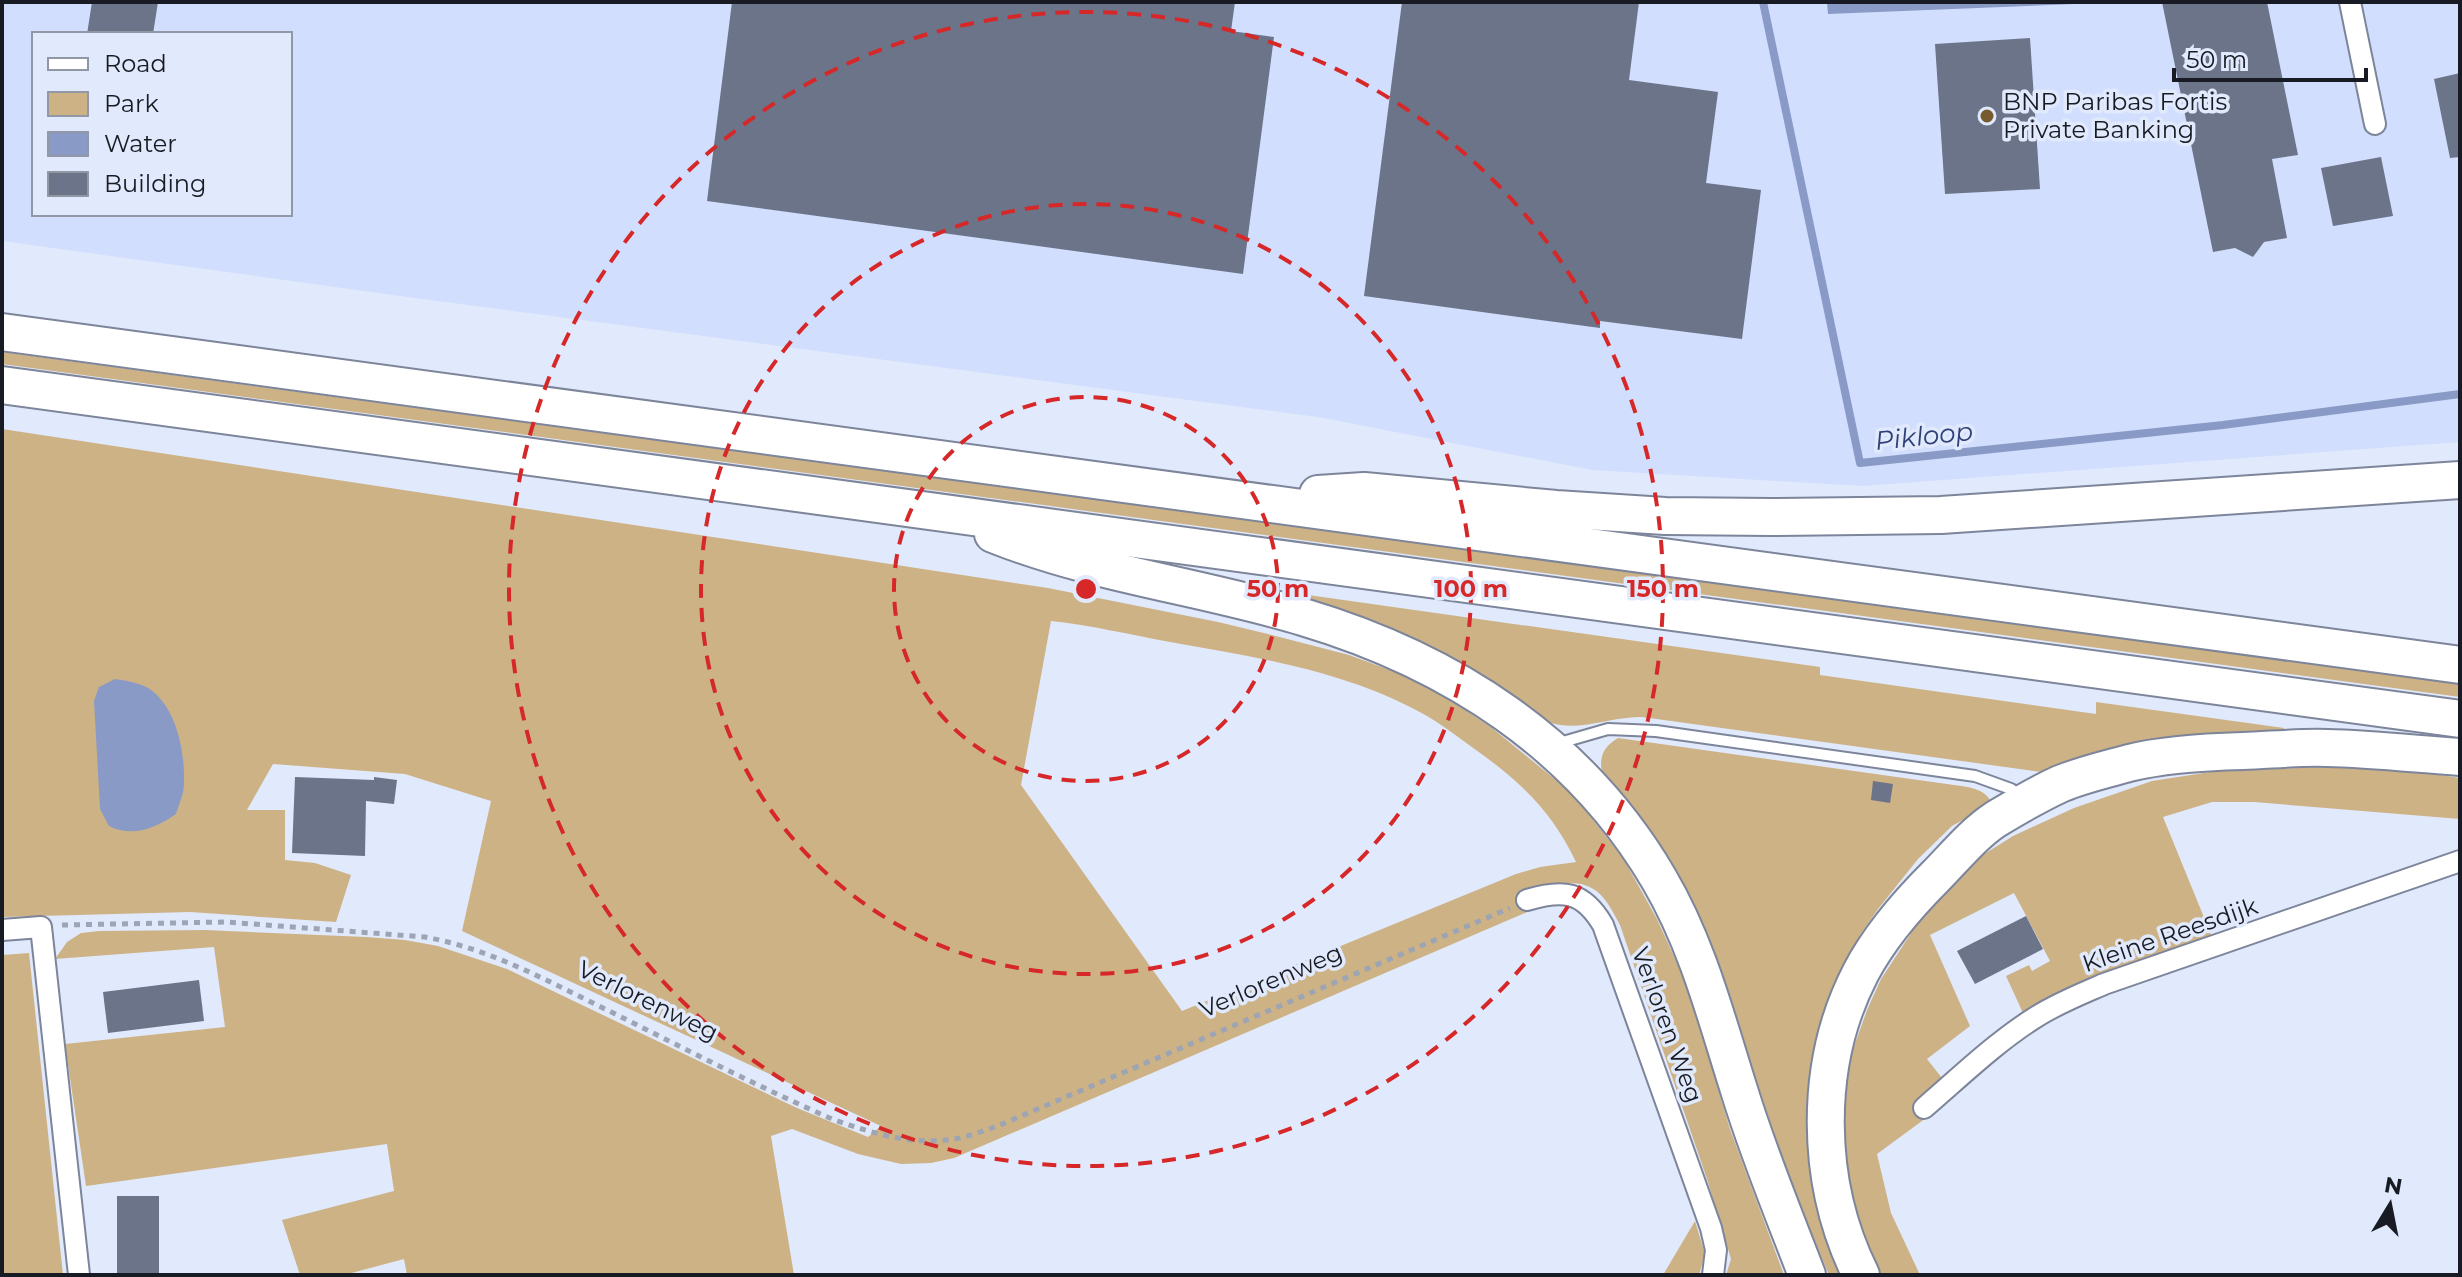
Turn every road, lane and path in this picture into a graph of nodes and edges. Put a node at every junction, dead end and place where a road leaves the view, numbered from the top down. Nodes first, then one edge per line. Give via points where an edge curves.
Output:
1 (2350, 2) edge
2 (2375, 124) dead end
3 (2, 332) edge
4 (2, 385) edge
5 (2460, 480) edge
6 (1274, 504) junction
7 (940, 512) junction
8 (2460, 665) edge
9 (2460, 719) edge
10 (1550, 746) junction
11 (2460, 757) edge
12 (2028, 802) junction
13 (2460, 861) edge
14 (1527, 900) joint
15 (41, 927) junction
16 (2, 930) edge
17 (1924, 1108) dead end
18 (79, 1275) edge
19 (1713, 1275) edge
20 (1807, 1275) edge
21 (1861, 1275) edge

1 - 2 street
3 - 6 highway
4 - 7 highway
5 - 6 highway via 1873,517 1665,516 1364,491 1322,493
6 - 8 highway
7 - 9 highway
7 - 10 highway via 1042,553 1303,617 1397,650 1484,698
10 - 12 lane via 1608,729 1656,731 1975,776 2011,789
10 - 20 highway via 1594,789 1660,881 1705,983
11 - 12 highway via 2327,748 2205,752 2132,762 2060,784
12 - 21 highway via 1993,821 1903,909 1846,1003 1829,1081 1826,1149 1840,1221
13 - 17 street, Kleine Reesdijk via 2067,999 2002,1042
14 - 15 path, Verlorenweg via 1000,1125 926,1141 832,1119 535,975 456,943 226,922
14 - 19 street, Verloren Weg via 1566,894 1594,910 1603,925 1711,1228 1716,1250
15 - 16 street
15 - 18 street

